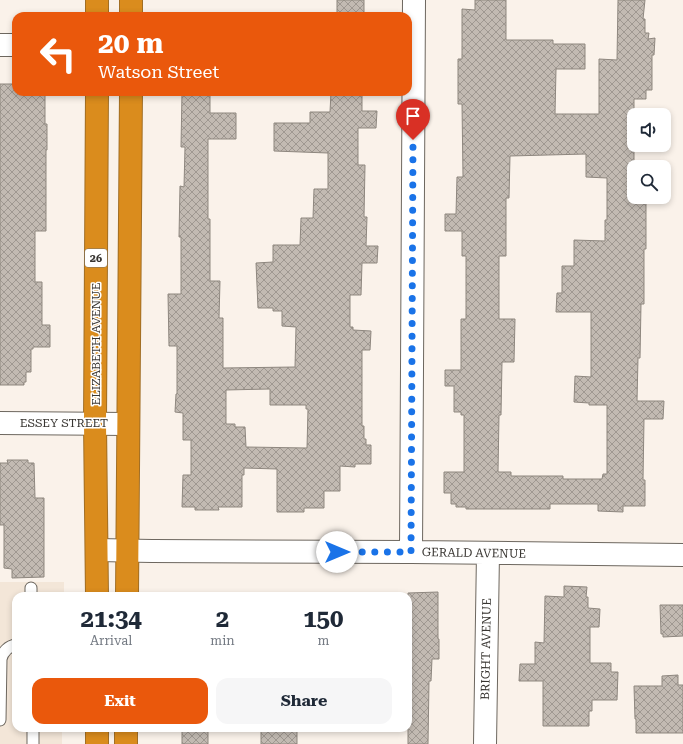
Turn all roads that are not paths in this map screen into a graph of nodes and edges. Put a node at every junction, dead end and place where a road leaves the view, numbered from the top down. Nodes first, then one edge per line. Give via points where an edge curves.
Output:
1 (97, 0) edge
2 (131, 0) edge
3 (414, 0) edge
4 (97, 12) edge
5 (131, 12) edge
6 (0, 45) edge
7 (12, 45) edge
8 (96, 96) edge
9 (131, 96) edge
10 (0, 423) edge
11 (96, 423) junction
12 (128, 424) junction
13 (97, 550) junction
14 (128, 551) junction
15 (411, 552) junction
16 (488, 553) junction
17 (683, 555) edge
18 (97, 592) edge
19 (127, 592) edge
20 (12, 647) edge
21 (0, 720) edge
22 (33, 732) edge
23 (97, 732) edge
24 (126, 732) edge
25 (33, 744) edge
26 (97, 744) edge
27 (126, 744) edge
28 (485, 744) edge

1 - 4 highway
2 - 5 highway
3 - 15 street
6 - 7 street
8 - 11 highway, ELIZABETH AVENUE / 26
9 - 12 highway
10 - 11 street, ESSEY STREET
11 - 12 street, ESSEY STREET
11 - 13 highway, ELIZABETH AVENUE / 26
12 - 14 highway
13 - 14 street, GERALD AVENUE
13 - 18 highway, ELIZABETH AVENUE / 26
14 - 15 street, GERALD AVENUE
14 - 19 highway
15 - 16 street, GERALD AVENUE
16 - 17 street, GERALD AVENUE
16 - 28 street, BRIGHT AVENUE
20 - 21 lane via 1,658
22 - 25 lane
23 - 26 highway
24 - 27 highway

